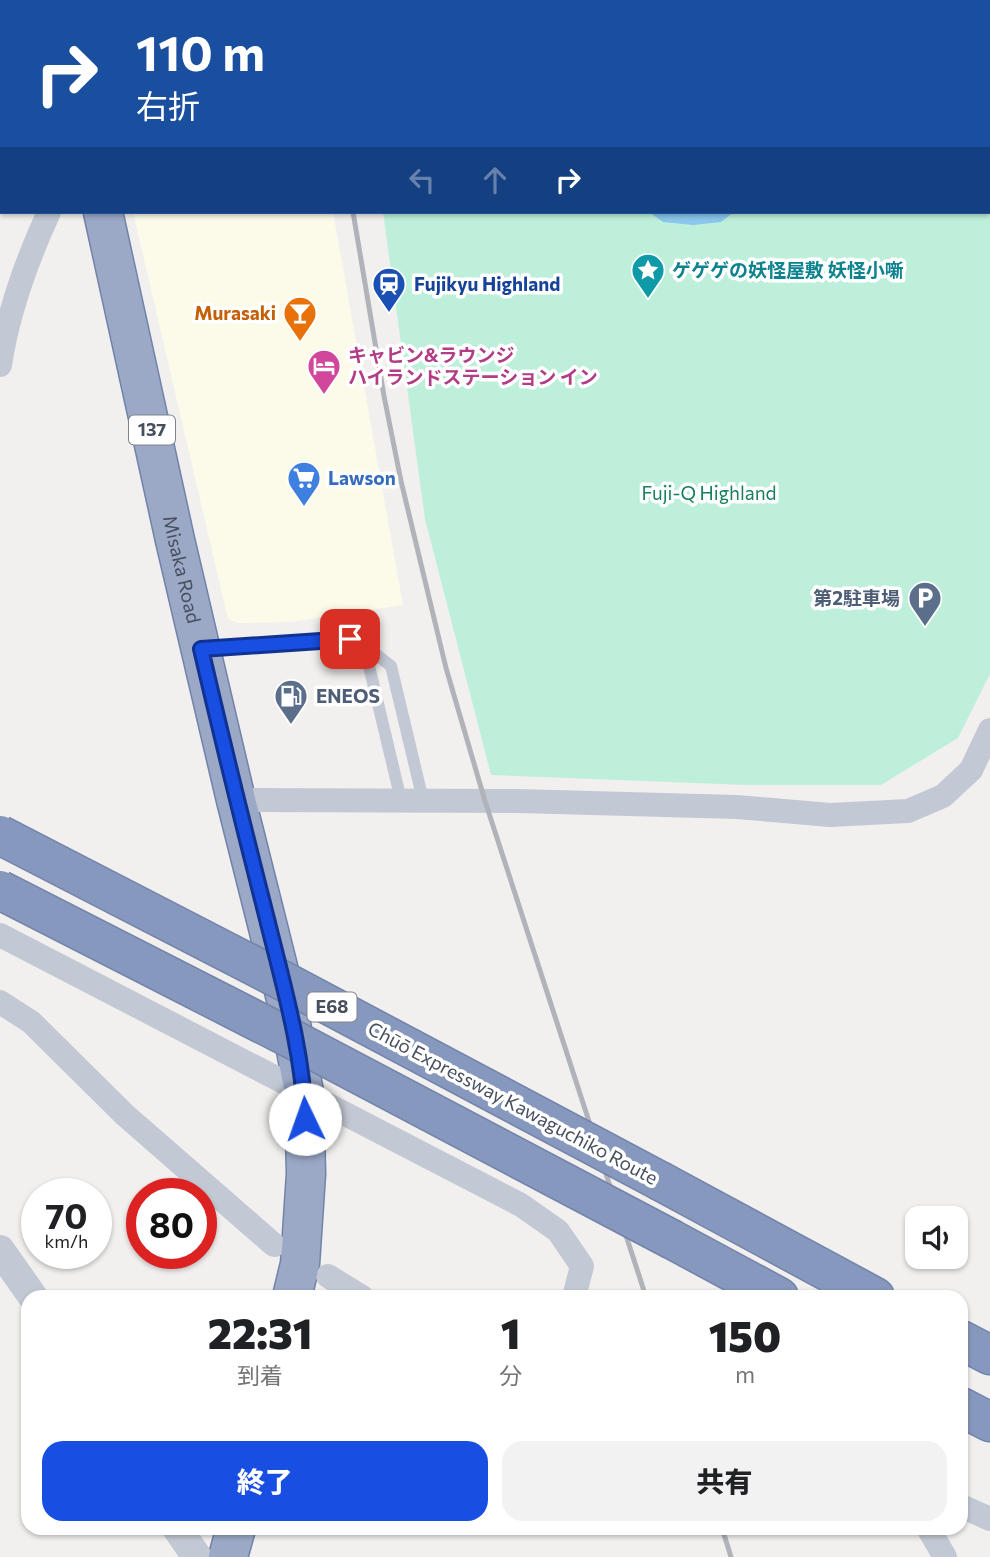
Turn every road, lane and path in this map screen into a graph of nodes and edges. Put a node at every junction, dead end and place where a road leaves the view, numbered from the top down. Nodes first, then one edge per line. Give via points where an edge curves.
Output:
1 (47, 214) edge
2 (103, 214) edge
3 (0, 365) edge
4 (364, 645) junction
5 (201, 649) junction
6 (990, 730) edge
7 (236, 800) junction
8 (412, 800) junction
9 (0, 835) edge
10 (0, 890) edge
11 (0, 935) edge
12 (0, 1002) edge
13 (304, 1092) junction
14 (274, 1245) dead end
15 (0, 1250) edge
16 (328, 1276) dead end
17 (28, 1290) edge
18 (294, 1290) edge
19 (351, 1290) edge
20 (576, 1290) edge
21 (766, 1290) edge
22 (862, 1290) edge
23 (968, 1344) edge
24 (990, 1356) edge
25 (968, 1396) edge
26 (990, 1407) edge
27 (968, 1411) edge
28 (990, 1422) edge
29 (968, 1509) edge
30 (990, 1519) edge
31 (182, 1535) edge
32 (234, 1535) edge
33 (932, 1535) edge
34 (197, 1557) edge
35 (228, 1557) edge
36 (945, 1557) edge

1 - 3 street via 15,302
2 - 5 highway, Misaka Road / 137
4 - 5 lane via 350,639
4 - 8 lane
4 - 8 lane via 391,666
5 - 7 highway, Misaka Road / 137
6 - 8 street via 971,770 943,796 908,811 830,815 737,807
7 - 8 street
7 - 13 highway, Misaka Road / 137 via 288,1003
9 - 22 highway, Chūō Expressway Kawaguchiko Route / E68, bridge
10 - 21 highway, E68, bridge
11 - 13 street
12 - 14 street via 31,1023 125,1115
13 - 18 highway, Misaka Road / 137 via 305,1187
13 - 20 street via 521,1205 558,1231 582,1266
15 - 17 street
16 - 19 street
23 - 24 highway
25 - 26 highway
27 - 28 highway
29 - 30 street
31 - 34 street
32 - 35 highway
33 - 36 street

